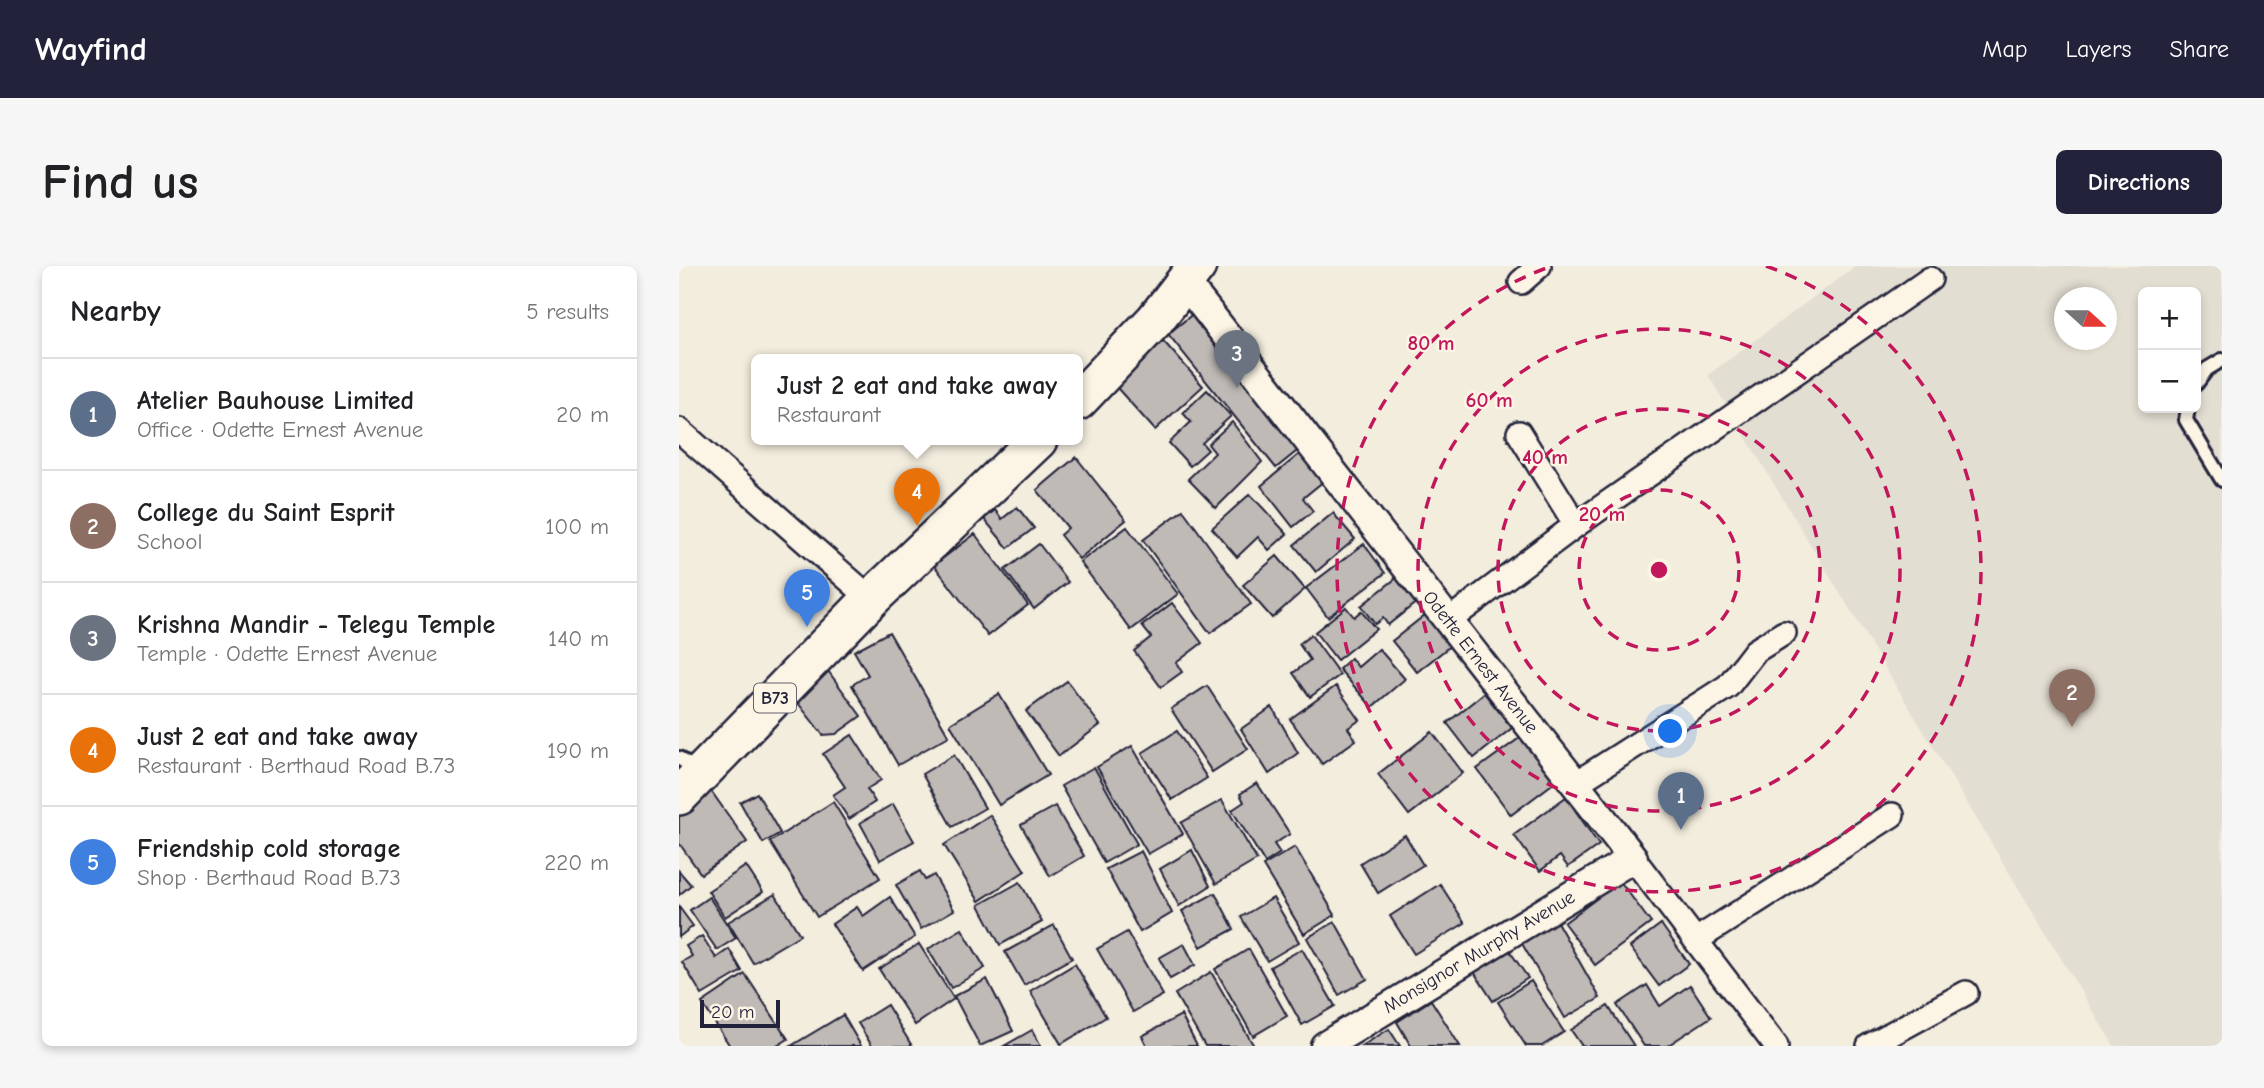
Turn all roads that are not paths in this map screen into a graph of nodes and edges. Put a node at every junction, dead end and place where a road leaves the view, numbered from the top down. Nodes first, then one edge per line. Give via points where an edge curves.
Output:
1 (1539, 266) edge
2 (1190, 274) edge
3 (1930, 279) dead end
4 (1521, 282) dead end
5 (2222, 360) edge
6 (2201, 377) edge
7 (1083, 396) edge
8 (2187, 413) edge
9 (679, 430) edge
10 (1519, 433) dead end
11 (1033, 445) edge
12 (2222, 480) edge
13 (1576, 525) junction
14 (871, 599) junction
15 (1448, 621) junction
16 (1784, 633) dead end
17 (686, 776) edge
18 (1575, 784) junction
19 (1892, 815) dead end
20 (1633, 858) junction
21 (1696, 940) junction
22 (1966, 993) dead end
23 (1325, 1046) edge
24 (1776, 1046) edge
25 (1869, 1046) edge

1 - 4 street
2 - 7 main road via 1155,320
2 - 15 street, Odette Ernest Avenue
3 - 13 street
5 - 6 lane
8 - 12 lane via 2186,420
9 - 14 street
10 - 13 street
11 - 14 main road, B73
13 - 15 street
14 - 17 main road, B73
15 - 18 street, Odette Ernest Avenue
16 - 18 street via 1755,651 1728,686
18 - 20 street, Odette Ernest Avenue
19 - 21 street
20 - 21 street, Odette Ernest Avenue
20 - 23 street, Monsignor Murphy Avenue
21 - 24 street, Odette Ernest Avenue
22 - 25 street

